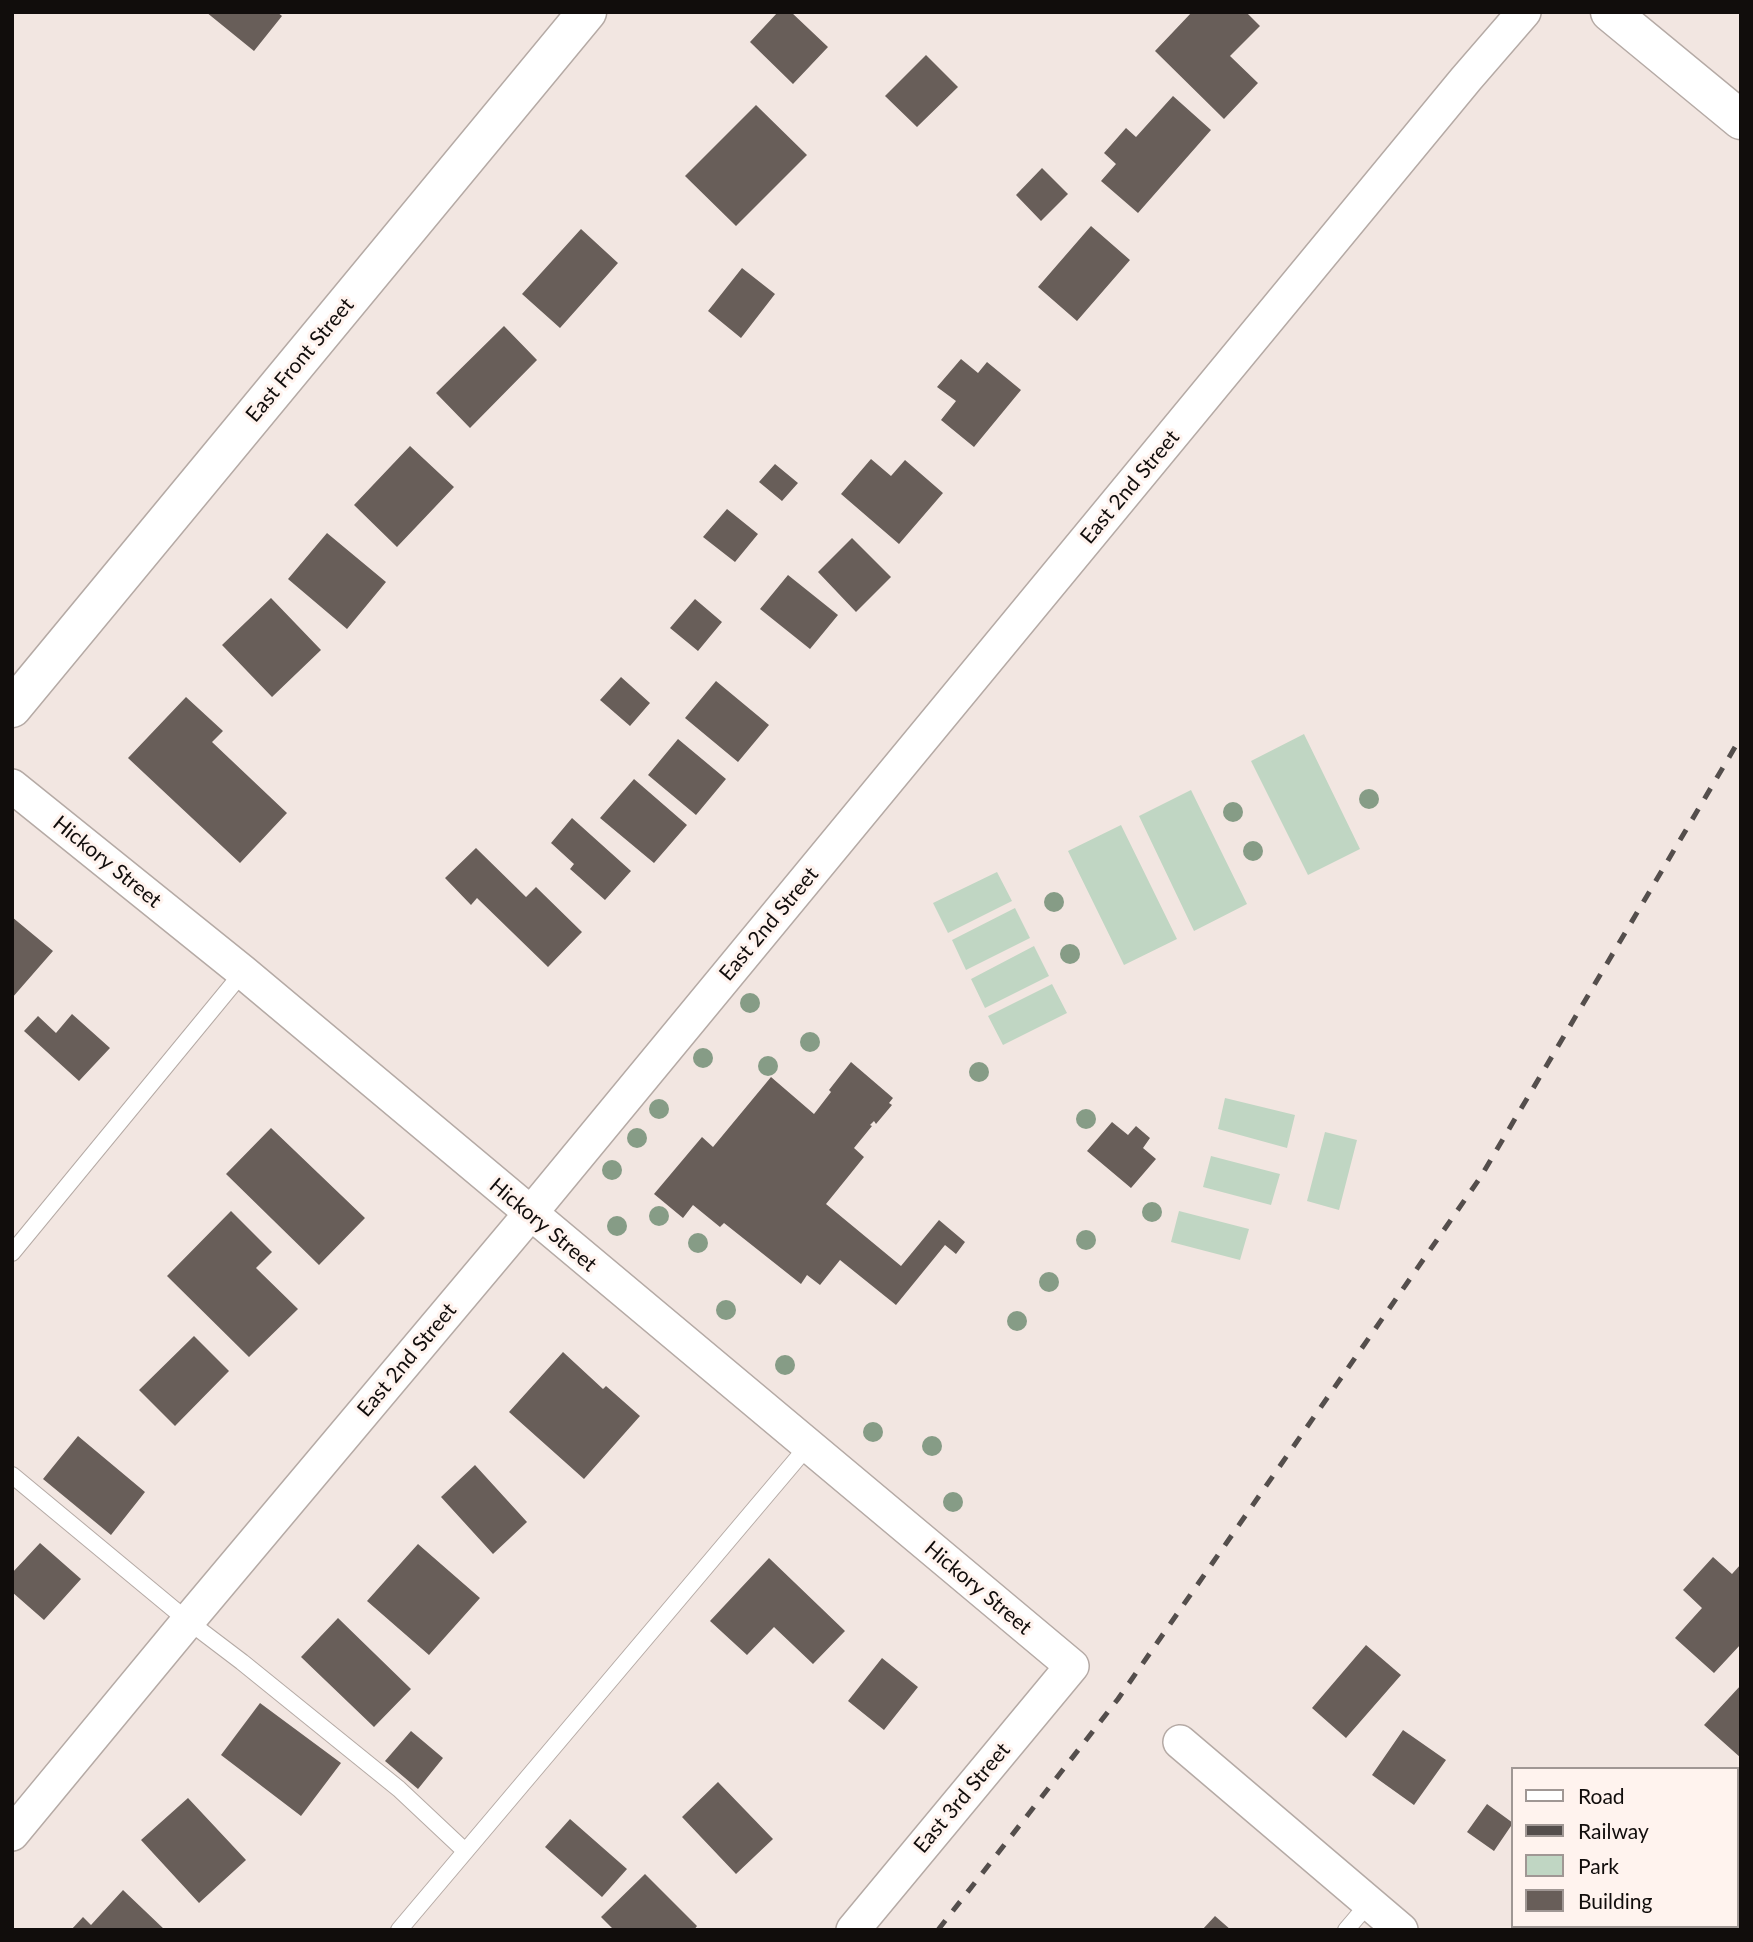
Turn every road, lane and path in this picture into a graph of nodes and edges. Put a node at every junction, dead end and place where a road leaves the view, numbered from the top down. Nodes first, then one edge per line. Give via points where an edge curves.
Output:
1 (587, 12) edge
2 (1524, 12) edge
3 (1610, 12) edge
4 (1741, 120) edge
5 (12, 708) edge
6 (12, 786) edge
7 (243, 972) junction
8 (530, 1214) junction
9 (12, 1252) edge
10 (807, 1447) junction
11 (12, 1475) edge
12 (187, 1621) junction
13 (1072, 1666) joint
14 (1180, 1742) dead end
15 (12, 1834) edge
16 (465, 1851) junction
17 (1369, 1903) junction
18 (399, 1930) edge
19 (853, 1930) edge
20 (1346, 1930) edge
21 (1401, 1930) edge

1 - 5 main road, East Front Street
2 - 8 street, East 2nd Street
3 - 4 main road
6 - 7 street, Hickory Street
7 - 8 street, Hickory Street
7 - 9 lane
8 - 10 street, Hickory Street
8 - 12 street, East 2nd Street
10 - 13 street, Hickory Street
10 - 16 lane
11 - 12 lane
12 - 15 street, East 2nd Street
12 - 16 lane via 399,1788
13 - 19 street, East 3rd Street
14 - 17 street
16 - 18 lane
17 - 20 lane
17 - 21 street

